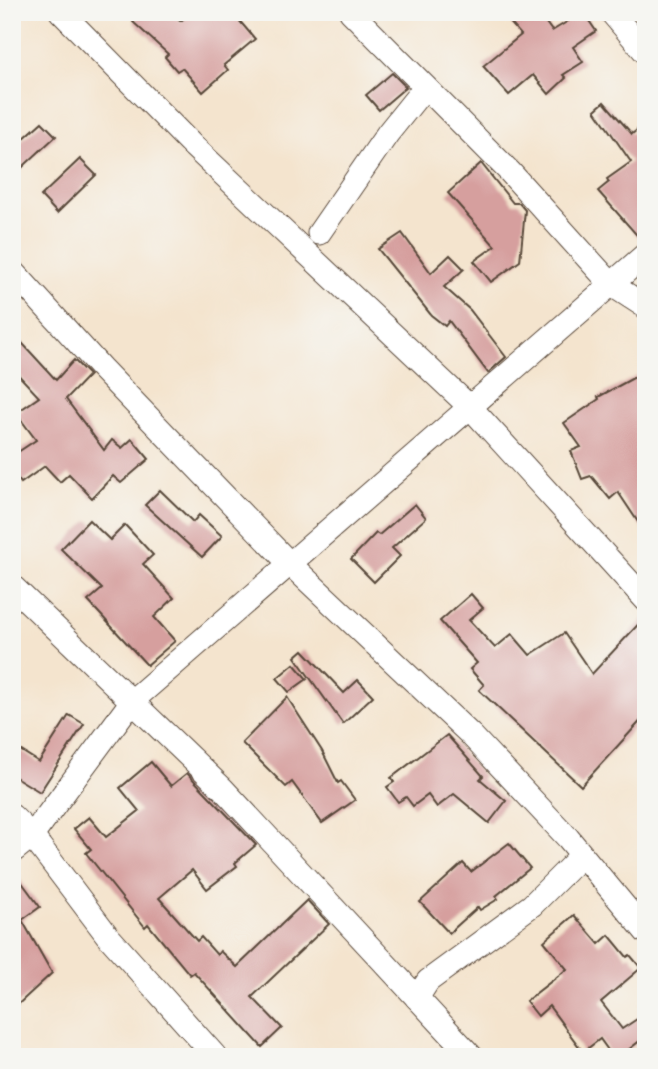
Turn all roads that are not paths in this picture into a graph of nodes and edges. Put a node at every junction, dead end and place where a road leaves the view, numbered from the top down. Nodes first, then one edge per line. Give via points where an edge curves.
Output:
1 (61, 12) edge
2 (351, 12) edge
3 (611, 12) edge
4 (646, 52) edge
5 (425, 88) junction
6 (319, 233) dead end
7 (646, 254) edge
8 (12, 270) edge
9 (612, 285) junction
10 (646, 307) edge
11 (471, 408) junction
12 (289, 562) junction
13 (12, 586) edge
14 (646, 600) edge
15 (132, 701) junction
16 (12, 816) edge
17 (32, 836) junction
18 (12, 852) edge
19 (582, 855) junction
20 (646, 932) edge
21 (417, 998) junction
22 (216, 1057) edge
23 (472, 1057) edge

1 - 11 street via 192,145
2 - 5 street
3 - 4 street
5 - 6 street
5 - 9 street via 509,171
7 - 9 street
8 - 12 street
9 - 10 street
9 - 11 street
11 - 12 street
11 - 14 street
12 - 15 street
12 - 19 street via 471,735
13 - 15 street
15 - 17 street
15 - 21 street via 223,789
16 - 17 street
17 - 18 street
17 - 22 street via 107,936
19 - 20 street
19 - 21 street via 531,905 428,982
21 - 23 street

